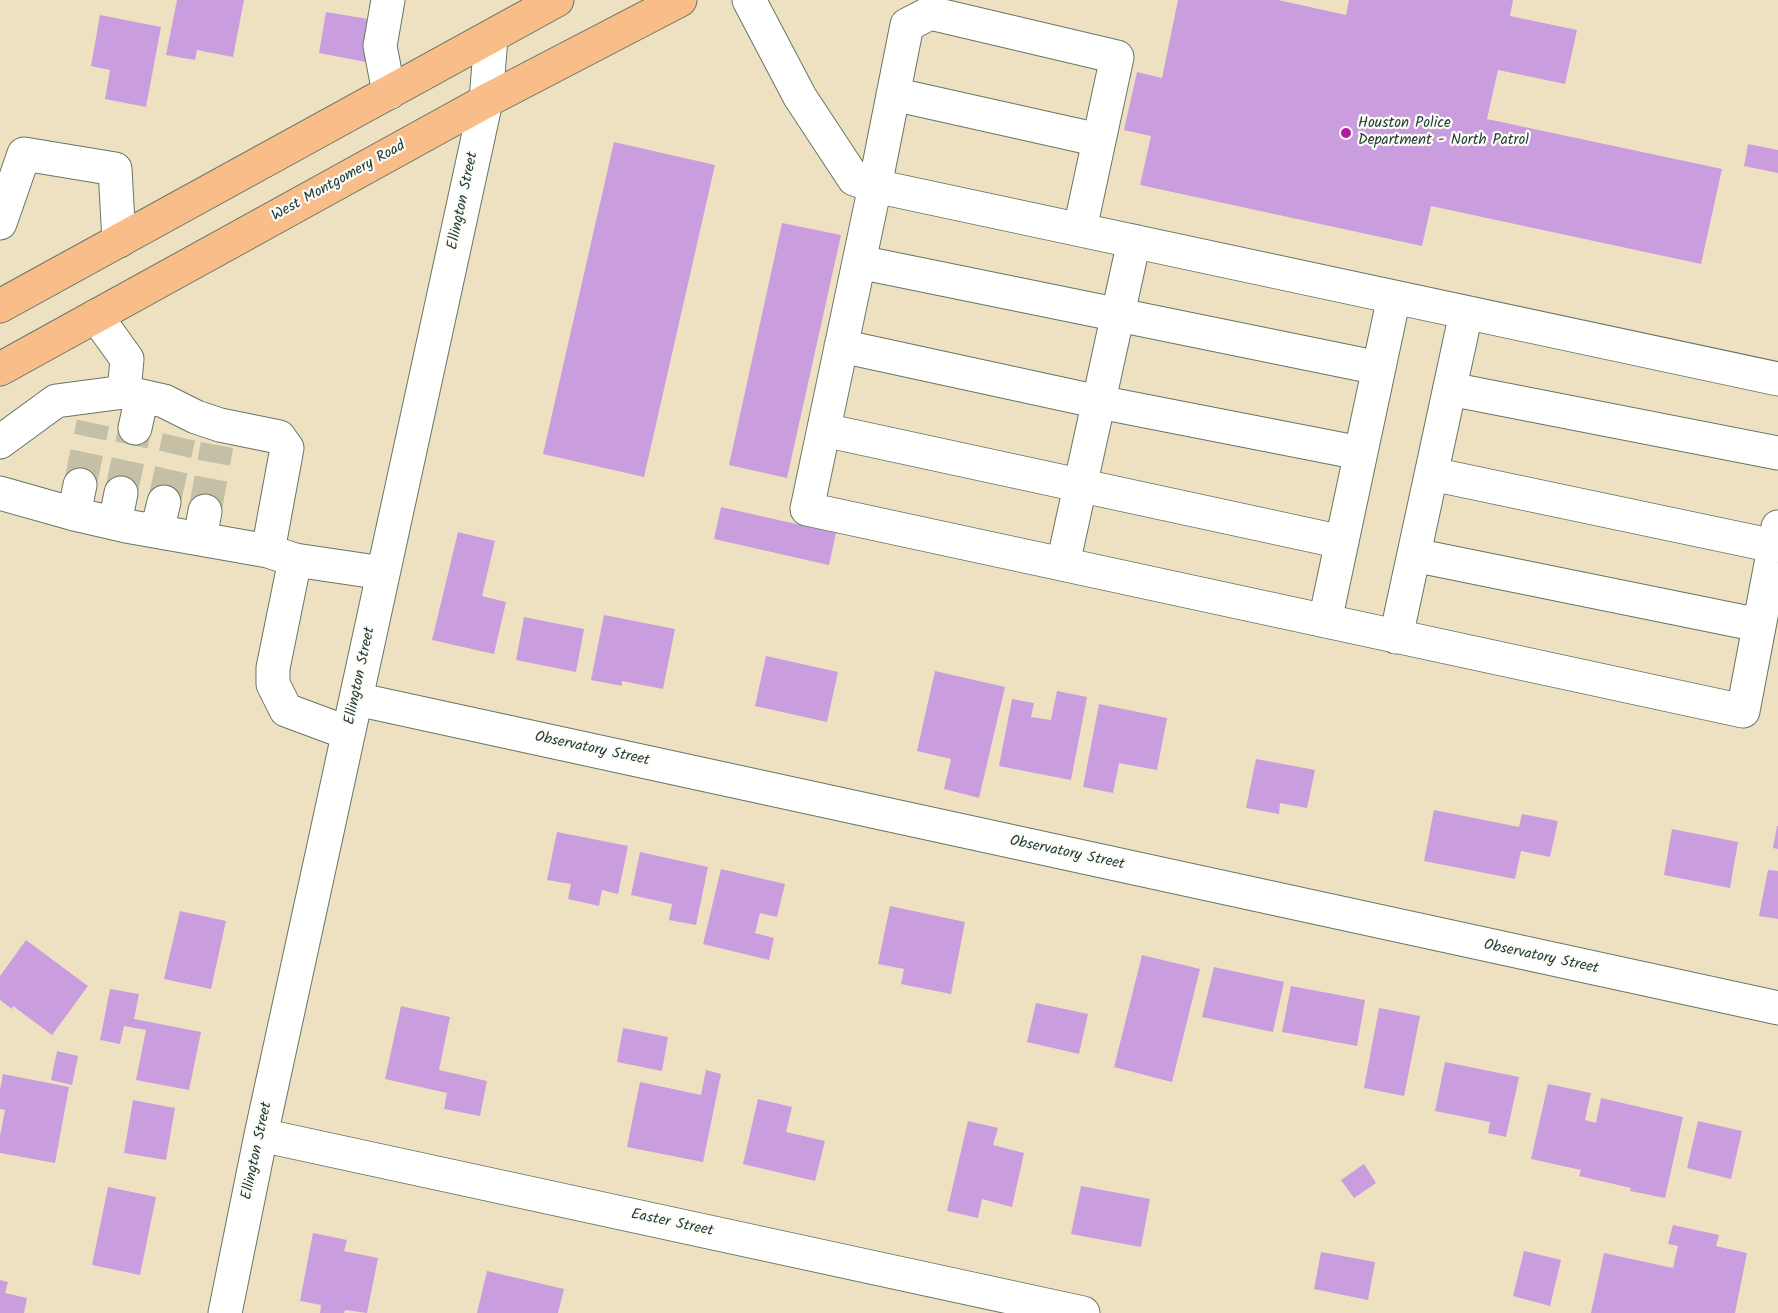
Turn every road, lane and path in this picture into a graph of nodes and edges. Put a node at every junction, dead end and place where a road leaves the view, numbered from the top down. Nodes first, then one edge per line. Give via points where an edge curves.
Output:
1 (388, 0) edge
2 (558, 0) edge
3 (680, 0) edge
4 (749, 0) edge
5 (490, 38) junction
6 (389, 93) junction
7 (893, 94) junction
8 (486, 101) junction
9 (1099, 140) junction
10 (874, 186) junction
11 (0, 223) edge
12 (1080, 230) junction
13 (119, 241) junction
14 (1134, 241) junction
15 (859, 262) junction
16 (1394, 297) junction
17 (0, 306) edge
18 (1466, 313) junction
19 (96, 316) junction
20 (1118, 316) junction
21 (841, 346) junction
22 (1379, 368) junction
23 (0, 369) edge
24 (1778, 379) edge
25 (1450, 389) junction
26 (115, 401) junction
27 (1099, 402) junction
28 (135, 428) dead end
29 (824, 430) junction
30 (0, 442) edge
31 (1360, 453) junction
32 (1778, 453) edge
33 (1432, 474) junction
34 (1081, 484) junction
35 (0, 493) edge
36 (1776, 536) edge
37 (1342, 542) junction
38 (281, 555) junction
39 (1414, 555) junction
40 (1063, 564) junction
41 (383, 573) junction
42 (1325, 621) junction
43 (1759, 625) junction
44 (1396, 637) junction
45 (356, 699) junction
46 (348, 733) junction
47 (1778, 1008) edge
48 (261, 1135) junction
49 (225, 1313) edge
50 (1083, 1313) edge

1 - 6 street via 380,46
2 - 5 main road
3 - 8 main road, West Montgomery Road
4 - 10 street via 800,97 854,179
5 - 6 main road
5 - 8 street, Ellington Street
6 - 13 main road
7 - 9 street
7 - 9 street via 907,25 930,13 1117,57
7 - 10 street
8 - 19 main road, West Montgomery Road
8 - 41 street, Ellington Street
9 - 12 street
10 - 12 street
10 - 15 street
11 - 13 street via 24,154 115,169
12 - 14 street
13 - 17 main road
14 - 16 street
14 - 20 street
15 - 20 street
15 - 21 street
16 - 18 street
16 - 22 street
18 - 24 street
18 - 25 street
19 - 23 main road, West Montgomery Road
19 - 26 street via 127,359
20 - 22 street
20 - 27 street
21 - 27 street
21 - 29 street
22 - 31 street
25 - 32 street
25 - 33 street
26 - 28 street
26 - 30 street via 56,401
26 - 38 street via 164,401 181,424 218,435 279,437 287,448
27 - 31 street
27 - 34 street
29 - 34 street
29 - 40 street via 807,509
31 - 37 street
33 - 36 street
33 - 39 street
34 - 37 street
34 - 40 street
35 - 38 street via 77,499 203,525
36 - 43 street
37 - 42 street
38 - 41 street
38 - 46 street via 273,684 286,710
39 - 43 street
39 - 44 street
40 - 42 street
41 - 45 street, Ellington Street
42 - 44 street
43 - 44 street via 1743,711
45 - 46 street, Ellington Street
45 - 47 street, Observatory Street
46 - 48 street, Ellington Street
48 - 49 street, Ellington Street
48 - 50 street, Easter Street

